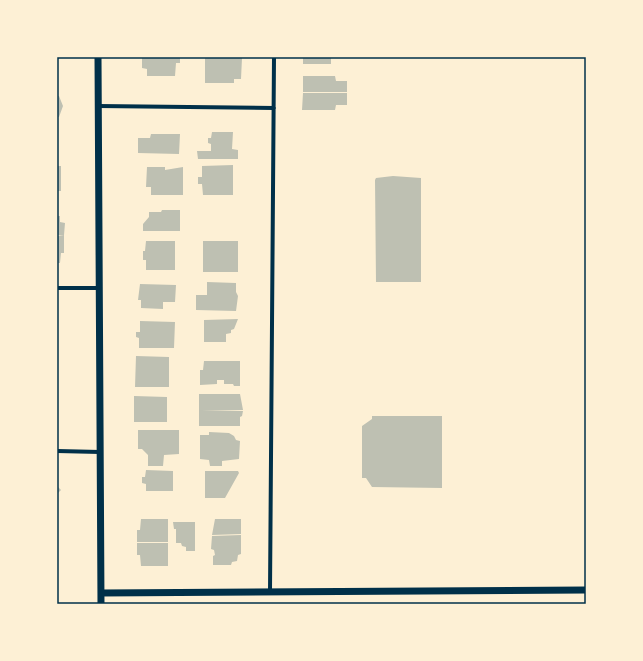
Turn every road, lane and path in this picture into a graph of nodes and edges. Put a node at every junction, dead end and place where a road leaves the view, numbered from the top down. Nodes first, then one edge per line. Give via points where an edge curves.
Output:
1 (98, 57) edge
2 (274, 57) edge
3 (98, 106) junction
4 (274, 108) junction
5 (57, 288) edge
6 (99, 288) junction
7 (57, 451) edge
8 (100, 452) junction
9 (586, 590) edge
10 (270, 592) junction
11 (101, 593) junction
12 (100, 604) edge

1 - 3 street
2 - 4 street
3 - 4 street
3 - 6 street
4 - 10 street
5 - 6 street
6 - 8 street
7 - 8 street
8 - 11 street
9 - 10 street
10 - 11 street
11 - 12 street

